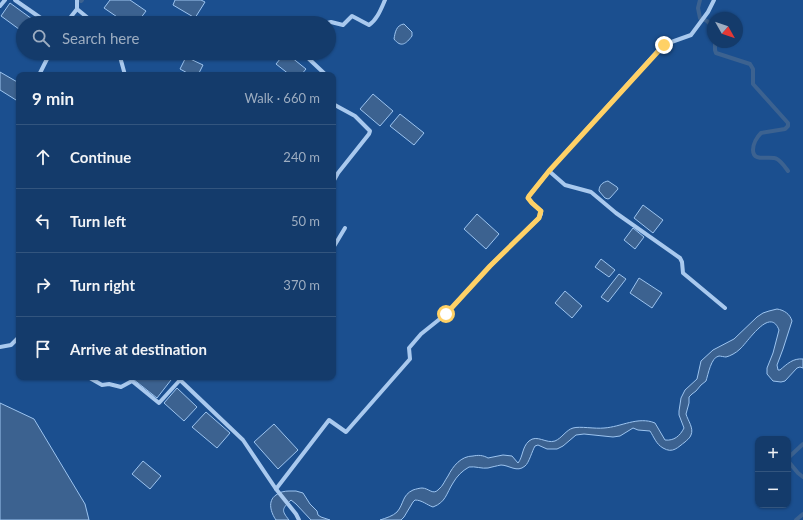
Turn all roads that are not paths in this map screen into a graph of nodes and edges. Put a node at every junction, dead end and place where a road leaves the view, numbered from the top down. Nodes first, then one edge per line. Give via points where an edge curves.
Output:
1 (5, 0) edge
2 (14, 0) edge
3 (77, 0) edge
4 (385, 0) edge
5 (714, 0) edge
6 (0, 6) edge
7 (77, 9) junction
8 (38, 16) edge
9 (72, 16) edge
10 (86, 16) edge
11 (336, 23) edge
12 (46, 60) edge
13 (121, 60) edge
14 (310, 60) edge
15 (40, 72) edge
16 (125, 72) edge
17 (323, 72) edge
18 (336, 106) edge
19 (549, 171) junction
20 (336, 177) edge
21 (345, 228) dead end
22 (336, 243) edge
23 (726, 308) dead end
24 (16, 340) edge
25 (0, 347) edge
26 (93, 380) edge
27 (178, 380) edge
28 (182, 380) edge
29 (276, 489) junction
30 (299, 520) edge

1 - 6 street
2 - 8 street
3 - 7 street
4 - 11 street via 369,26 352,16 343,25
5 - 19 street via 691,35 664,45
7 - 9 street
7 - 10 street
12 - 15 street
13 - 16 street
14 - 17 street
18 - 20 street via 355,116 370,131
19 - 23 street via 565,186 591,192 616,214 680,258 683,273
19 - 29 street via 528,198 541,211 539,218 446,314 421,334 409,348 410,359 346,432 329,420
21 - 22 street
24 - 25 street via 10,346
26 - 27 street via 102,386 109,384 121,387 132,381 159,403
28 - 29 street via 243,440
29 - 30 street

